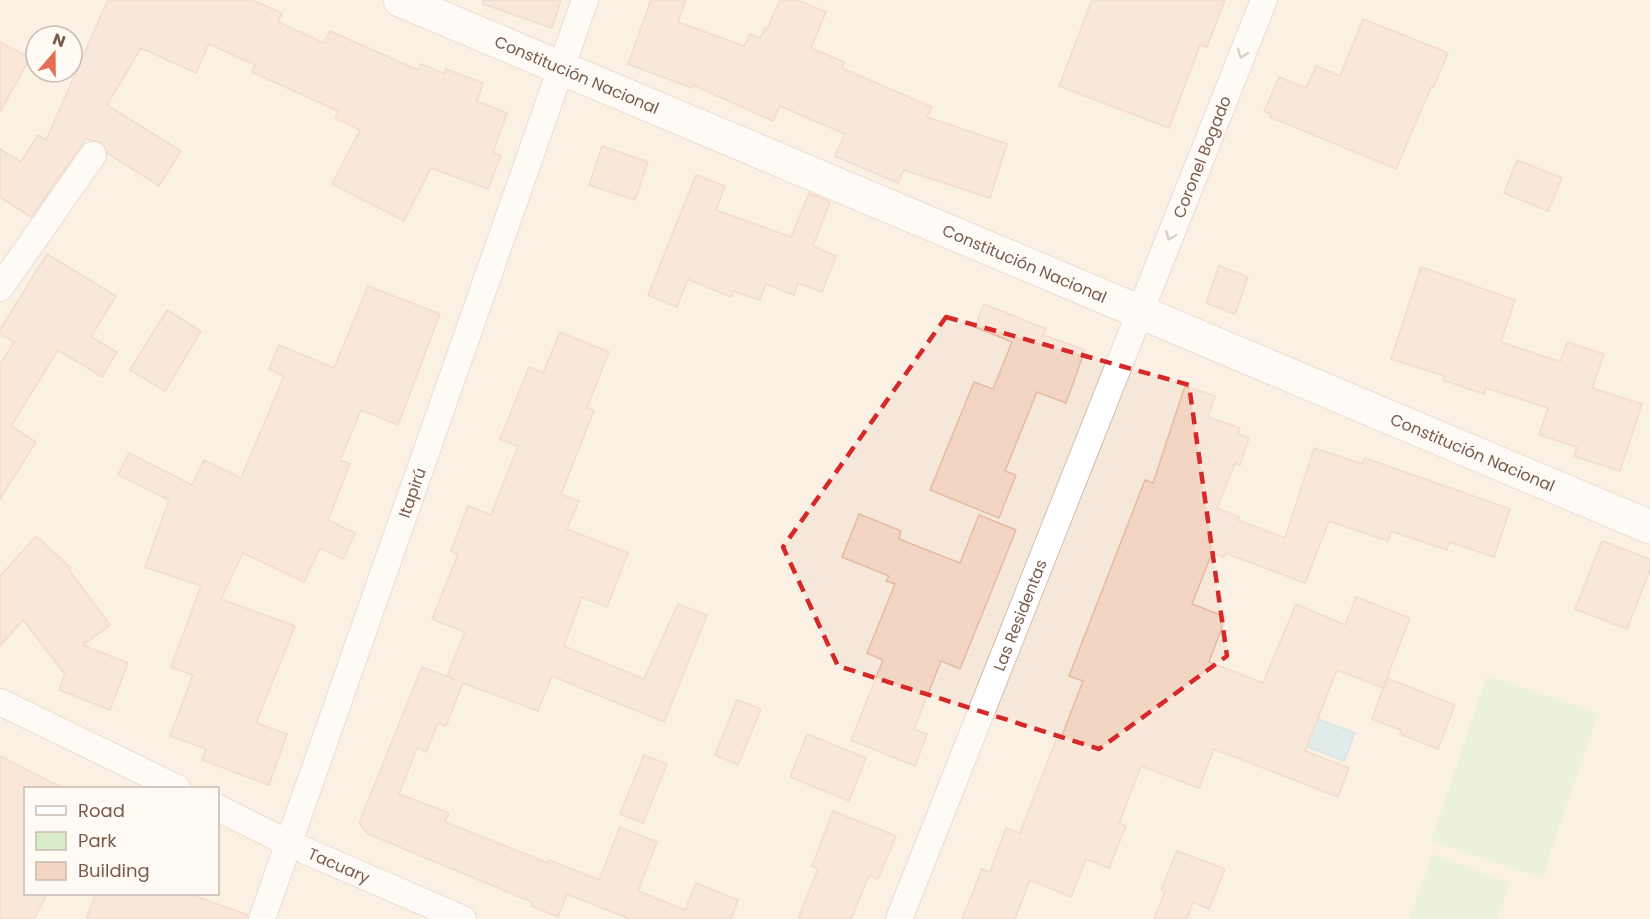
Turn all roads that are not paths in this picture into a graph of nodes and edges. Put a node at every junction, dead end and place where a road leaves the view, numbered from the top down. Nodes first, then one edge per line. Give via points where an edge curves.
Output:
1 (400, 0) edge
2 (585, 0) edge
3 (1264, 0) edge
4 (561, 68) junction
5 (93, 155) dead end
6 (0, 288) edge
7 (1140, 312) junction
8 (1650, 528) edge
9 (0, 702) edge
10 (173, 787) edge
11 (219, 808) edge
12 (290, 844) junction
13 (262, 919) edge
14 (463, 919) edge
15 (899, 919) edge

1 - 4 street, Constitución Nacional
2 - 4 street, Itapirú
3 -> 7 street, Coronel Bogado
4 - 7 street, Constitución Nacional
4 - 12 street, Itapirú
5 - 6 street
7 - 8 street, Constitución Nacional
7 - 15 street, Las Residentas
9 - 10 street
11 - 12 street, Tacuary
12 - 13 street, Itapirú
12 - 14 street, Tacuary

